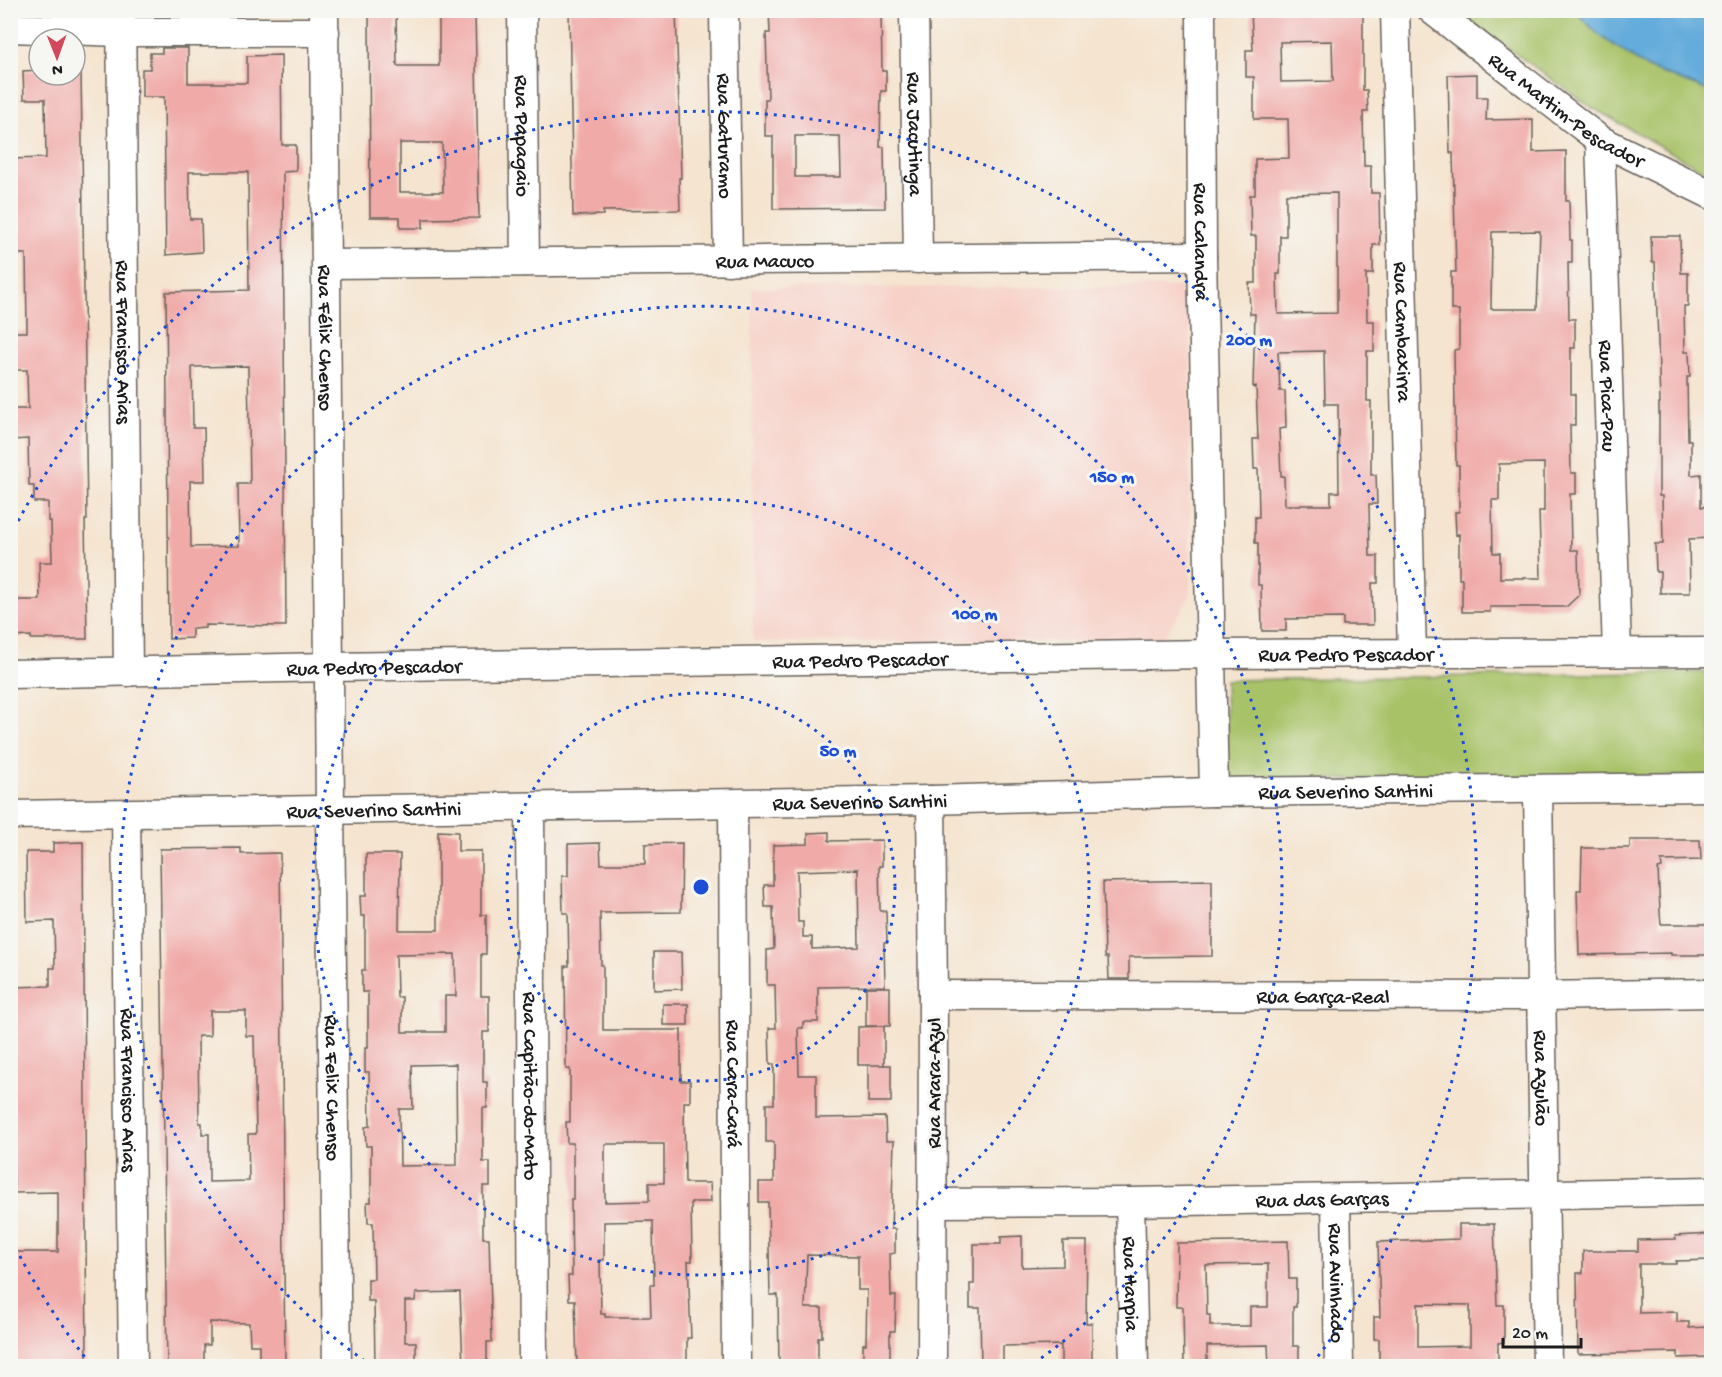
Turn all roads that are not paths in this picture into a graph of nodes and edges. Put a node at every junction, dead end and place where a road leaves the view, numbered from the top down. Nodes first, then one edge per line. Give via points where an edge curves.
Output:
1 (522, 10) edge
2 (724, 10) edge
3 (914, 10) edge
4 (1201, 10) edge
5 (1395, 10) edge
6 (1432, 10) edge
7 (121, 21) edge
8 (324, 21) edge
9 (10, 28) edge
10 (1600, 140) junction
11 (1712, 195) edge
12 (1202, 256) junction
13 (918, 259) junction
14 (728, 261) junction
15 (525, 262) junction
16 (327, 264) junction
17 (1617, 652) junction
18 (1712, 652) edge
19 (1212, 654) junction
20 (1412, 654) junction
21 (329, 667) junction
22 (128, 672) junction
23 (10, 674) edge
24 (1712, 787) edge
25 (1538, 790) junction
26 (1214, 792) junction
27 (931, 800) junction
28 (733, 804) junction
29 (530, 807) junction
30 (330, 810) junction
31 (126, 814) junction
32 (10, 815) edge
33 (1712, 993) edge
34 (933, 995) junction
35 (1542, 996) junction
36 (1712, 1191) edge
37 (1545, 1194) junction
38 (1336, 1198) junction
39 (1130, 1202) junction
40 (932, 1203) junction
41 (133, 1366) edge
42 (337, 1366) edge
43 (533, 1366) edge
44 (736, 1366) edge
45 (932, 1366) edge
46 (1134, 1366) edge
47 (1339, 1366) edge
48 (1547, 1366) edge

1 - 15 street, Rua Papagaio
2 - 14 street, Rua Gaturamo
3 - 13 street, Rua Jacutinga
4 - 12 street, Rua Calandra
5 - 20 street, Rua Cambaxirra
6 - 10 street, Rua Martim-Pescador
7 - 8 street
7 - 9 street
7 - 22 street, Rua Francisco Arias
8 - 16 street, Rua Félix Chenso
10 - 11 street, Rua Martim-Pescador
10 - 17 street, Rua Pica-Pau
12 - 13 street, Rua Macuco
12 - 19 street, Rua Calandra
13 - 14 street, Rua Macuco
14 - 15 street, Rua Macuco
15 - 16 street, Rua Macuco
16 - 21 street, Rua Félix Chenso
17 - 18 street, Rua Pedro Pescador
17 - 20 street, Rua Pedro Pescador
19 - 20 street, Rua Pedro Pescador
19 - 21 street, Rua Pedro Pescador
19 - 26 street, Rua Calandra
21 - 22 street, Rua Pedro Pescador
21 - 30 street, Rua Félix Chenso
22 - 23 street, Rua Pedro Pescador
24 - 25 street, Rua Severino Santini
25 - 26 street, Rua Severino Santini
25 - 35 street, Rua Azulão
26 - 27 street, Rua Severino Santini
27 - 28 street, Rua Severino Santini
27 - 34 street, Rua Arara-Azul
28 - 29 street, Rua Severino Santini
28 - 44 street, Rua Cara-Cará
29 - 30 street, Rua Severino Santini
29 - 43 street, Rua Capitão-do-Mato
30 - 31 street, Rua Severino Santini
30 - 42 street, Rua Felix Chenso
31 - 32 street, Rua Severino Santini
31 - 41 street, Rua Francisco Arias
33 - 35 street, Rua Garça-Real
34 - 35 street, Rua Garça-Real
34 - 40 street, Rua Arara-Azul
35 - 37 street, Rua Azulão
36 - 37 street, Rua das Garças
37 - 38 street, Rua das Garças
37 - 48 street, Rua Azulão
38 - 39 street, Rua das Garças
38 - 47 street, Rua Avinhado
39 - 40 street, Rua das Garças
39 - 46 street, Rua Harpia
40 - 45 street, Rua Arara-Azul

